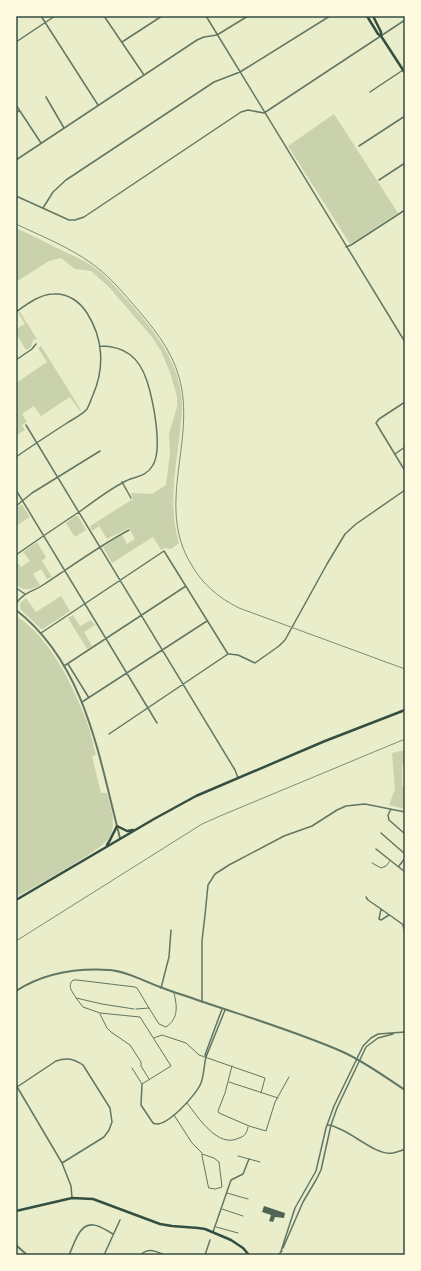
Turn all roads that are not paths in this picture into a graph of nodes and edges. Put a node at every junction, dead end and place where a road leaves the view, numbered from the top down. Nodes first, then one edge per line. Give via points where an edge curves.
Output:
1 (41, 16) edge
2 (55, 16) edge
3 (104, 16) edge
4 (162, 16) edge
5 (206, 16) edge
6 (248, 16) edge
7 (330, 16) edge
8 (367, 16) edge
9 (372, 16) edge
10 (405, 20) edge
11 (46, 22) junction
12 (218, 35) junction
13 (382, 36) junction
14 (16, 42) edge
15 (122, 42) junction
16 (403, 70) junction
17 (240, 72) junction
18 (405, 73) edge
19 (144, 75) junction
20 (370, 92) dead end
21 (46, 97) dead end
22 (16, 105) edge
23 (98, 105) junction
24 (19, 111) junction
25 (16, 113) edge
26 (264, 113) junction
27 (405, 116) edge
28 (64, 128) junction
29 (41, 143) junction
30 (359, 146) dead end
31 (16, 160) edge
32 (405, 163) edge
33 (379, 180) dead end
34 (16, 196) edge
35 (43, 208) junction
36 (405, 210) edge
37 (346, 247) junction
38 (16, 312) edge
39 (405, 342) edge
40 (36, 344) dead end
41 (100, 346) junction
42 (16, 360) edge
43 (405, 402) edge
44 (26, 425) dead end
45 (37, 443) junction
46 (405, 447) edge
47 (100, 451) dead end
48 (395, 454) junction
49 (16, 457) edge
50 (405, 471) edge
51 (58, 478) junction
52 (122, 482) junction
53 (16, 490) edge
54 (405, 490) edge
55 (131, 498) dead end
56 (23, 501) junction
57 (16, 506) edge
58 (78, 512) junction
59 (129, 530) dead end
60 (44, 536) junction
61 (99, 547) junction
62 (16, 555) edge
63 (65, 570) junction
64 (120, 581) junction
65 (186, 586) junction
66 (16, 588) edge
67 (25, 594) junction
68 (16, 604) edge
69 (85, 604) junction
70 (16, 610) edge
71 (141, 615) junction
72 (207, 621) junction
73 (41, 633) junction
74 (106, 639) junction
75 (162, 650) junction
76 (228, 654) junction
77 (68, 664) junction
78 (64, 666) junction
79 (127, 672) junction
80 (183, 684) junction
81 (89, 698) junction
82 (82, 702) junction
83 (148, 708) junction
84 (405, 710) edge
85 (157, 723) dead end
86 (109, 734) dead end
87 (238, 778) junction
88 (391, 809) junction
89 (405, 812) edge
90 (117, 826) junction
91 (134, 830) junction
92 (381, 833) dead end
93 (405, 834) edge
94 (120, 838) junction
95 (106, 847) junction
96 (376, 849) dead end
97 (405, 854) edge
98 (405, 858) edge
99 (390, 861) junction
100 (372, 863) dead end
101 (398, 867) junction
102 (405, 872) edge
103 (366, 897) dead end
104 (16, 900) edge
105 (380, 909) junction
106 (389, 916) junction
107 (404, 926) edge
108 (171, 930) dead end
109 (405, 935) edge
110 (161, 988) junction
111 (16, 991) edge
112 (174, 992) junction
113 (76, 998) junction
114 (202, 1002) junction
115 (149, 1008) junction
116 (223, 1009) junction
117 (100, 1013) junction
118 (405, 1032) edge
119 (394, 1033) junction
120 (212, 1035) junction
121 (215, 1036) junction
122 (154, 1038) junction
123 (207, 1048) junction
124 (210, 1050) junction
125 (206, 1058) junction
126 (356, 1059) junction
127 (360, 1061) junction
128 (232, 1066) junction
129 (132, 1068) dead end
130 (289, 1077) dead end
131 (149, 1080) junction
132 (229, 1082) junction
133 (142, 1084) junction
134 (17, 1086) edge
135 (405, 1090) edge
136 (261, 1093) junction
137 (278, 1098) junction
138 (187, 1103) junction
139 (174, 1115) junction
140 (327, 1125) junction
141 (331, 1125) junction
142 (249, 1126) junction
143 (405, 1149) edge
144 (202, 1154) junction
145 (238, 1156) dead end
146 (249, 1159) junction
147 (260, 1162) dead end
148 (62, 1163) junction
149 (227, 1192) junction
150 (72, 1198) junction
151 (248, 1199) dead end
152 (221, 1209) junction
153 (16, 1212) edge
154 (244, 1216) dead end
155 (120, 1220) dead end
156 (216, 1226) junction
157 (213, 1232) junction
158 (113, 1234) junction
159 (238, 1234) dead end
160 (210, 1240) dead end
161 (16, 1245) edge
162 (282, 1251) junction
163 (27, 1255) edge
164 (69, 1255) edge
165 (104, 1255) edge
166 (140, 1255) edge
167 (165, 1255) edge
168 (205, 1255) edge
169 (249, 1255) edge
170 (278, 1255) edge

1 - 11 street
2 - 11 street
3 - 15 street
4 - 15 street
5 - 12 street
6 - 12 street
7 - 17 street
8 - 13 main road
9 - 13 main road
10 - 13 street
11 - 14 street
11 - 23 street
12 - 17 street
12 - 19 street via 201,38
13 - 16 main road
13 - 26 street
15 - 19 street
16 - 18 main road
16 - 20 street
17 - 26 street
17 - 35 street via 214,82 66,180 53,192
19 - 23 street
21 - 28 street
22 - 24 street
23 - 28 street
24 - 25 street
24 - 29 street
26 - 35 street via 248,110 241,112 81,219 65,218
26 - 37 street
27 - 30 street
28 - 29 street
29 - 31 street
32 - 33 street
34 - 35 street
36 - 37 street
37 - 39 street
38 - 41 street via 49,294 72,298 88,315 96,330
40 - 42 street
41 - 45 street via 99,379 84,412
41 - 52 street via 115,347 126,352 138,363 146,378 154,410 157,450 154,463 141,476
43 - 48 street via 376,422
44 - 45 street
45 - 49 street
45 - 51 street
46 - 48 street
47 - 51 street
48 - 50 street
51 - 56 street
51 - 58 street
52 - 55 street
52 - 58 street
53 - 56 street
54 - 76 street via 345,534 285,640 279,646 255,662
56 - 57 street
56 - 60 street
58 - 60 street
58 - 61 street
59 - 61 street
60 - 62 street
60 - 63 street
61 - 63 street
61 - 64 street
63 - 67 street
63 - 69 street
64 - 65 street via 164,551
64 - 69 street
64 - 71 street
65 - 71 street
65 - 72 street
66 - 67 street
67 - 68 street
69 - 73 street
69 - 74 street
70 - 73 street
71 - 74 street
71 - 75 street
72 - 75 street
72 - 76 street
73 - 78 street
74 - 77 street
74 - 79 street
75 - 79 street
75 - 80 street
76 - 80 street
77 - 78 street
77 - 81 street
78 - 82 street
79 - 81 street
79 - 83 street
80 - 83 street
80 - 87 street
81 - 82 street
82 - 90 street via 107,783
83 - 85 street
83 - 86 street
84 - 87 main road
87 - 91 main road via 196,796
88 - 89 street
88 - 93 street via 388,820
88 - 114 street via 365,804 346,806 312,826 279,839 215,874 208,885 204,915
90 - 91 main road via 127,831
90 - 94 street
90 - 95 main road
91 - 94 main road
92 - 97 street
94 - 95 main road
95 - 104 main road
96 - 99 street
98 - 101 street
99 - 100 lane via 381,868
99 - 101 street
101 - 102 street
103 - 105 street
105 - 106 street
105 - 106 street via 379,919
106 - 107 street
107 - 109 street
108 - 110 street via 169,958
110 - 111 street via 110,970 79,970 52,974
110 - 112 street
112 - 114 street
112 - 115 lane via 176,1013 174,1020 166,1027 159,1024
113 - 115 lane via 135,1009
113 - 115 lane via 69,987 73,980 137,988
113 - 117 lane via 83,1007
114 - 116 street
116 - 120 street
116 - 121 street
116 - 126 street via 291,1032
117 - 122 lane via 140,1017
117 - 131 lane via 111,1032 130,1045
118 - 119 street
119 - 126 street via 383,1033 371,1038
119 - 127 street via 372,1042 366,1047
120 - 121 street
120 - 123 street
121 - 124 street
122 - 125 lane via 162,1035 186,1043
122 - 131 lane via 171,1066
123 - 124 street
123 - 125 street
124 - 125 street
125 - 128 lane
125 - 138 street via 202,1082
126 - 127 street
126 - 140 street
127 - 135 street
127 - 141 street
128 - 132 lane
128 - 136 lane via 265,1078
129 - 133 lane
130 - 137 lane
131 - 133 lane
132 - 136 lane
132 - 142 lane via 218,1111
133 - 139 street via 141,1105 153,1123 158,1124
134 - 148 street
134 - 148 street via 56,1061 70,1059 83,1065 110,1108 112,1122 104,1137
136 - 137 lane
137 - 142 lane via 266,1131
138 - 139 street
138 - 142 lane via 203,1125 224,1140 237,1140 244,1136
139 - 144 lane
140 - 141 street
140 - 162 street via 316,1171 295,1208
141 - 143 street via 385,1153
141 - 162 street via 321,1170 301,1206
144 - 144 lane via 219,1162 222,1187 209,1188
145 - 146 lane
146 - 147 lane
146 - 149 street via 243,1174 231,1180
148 - 150 street via 72,1186
149 - 151 lane
149 - 152 street
150 - 153 main road
150 - 157 main road via 93,1199 160,1224
152 - 154 lane
152 - 156 street
155 - 158 street
156 - 157 street
156 - 159 lane
157 - 169 main road via 232,1240
158 - 164 street via 92,1224 87,1225 79,1233
158 - 165 street
160 - 168 street
161 - 163 street
162 - 170 street
166 - 167 street via 146,1250 151,1250

